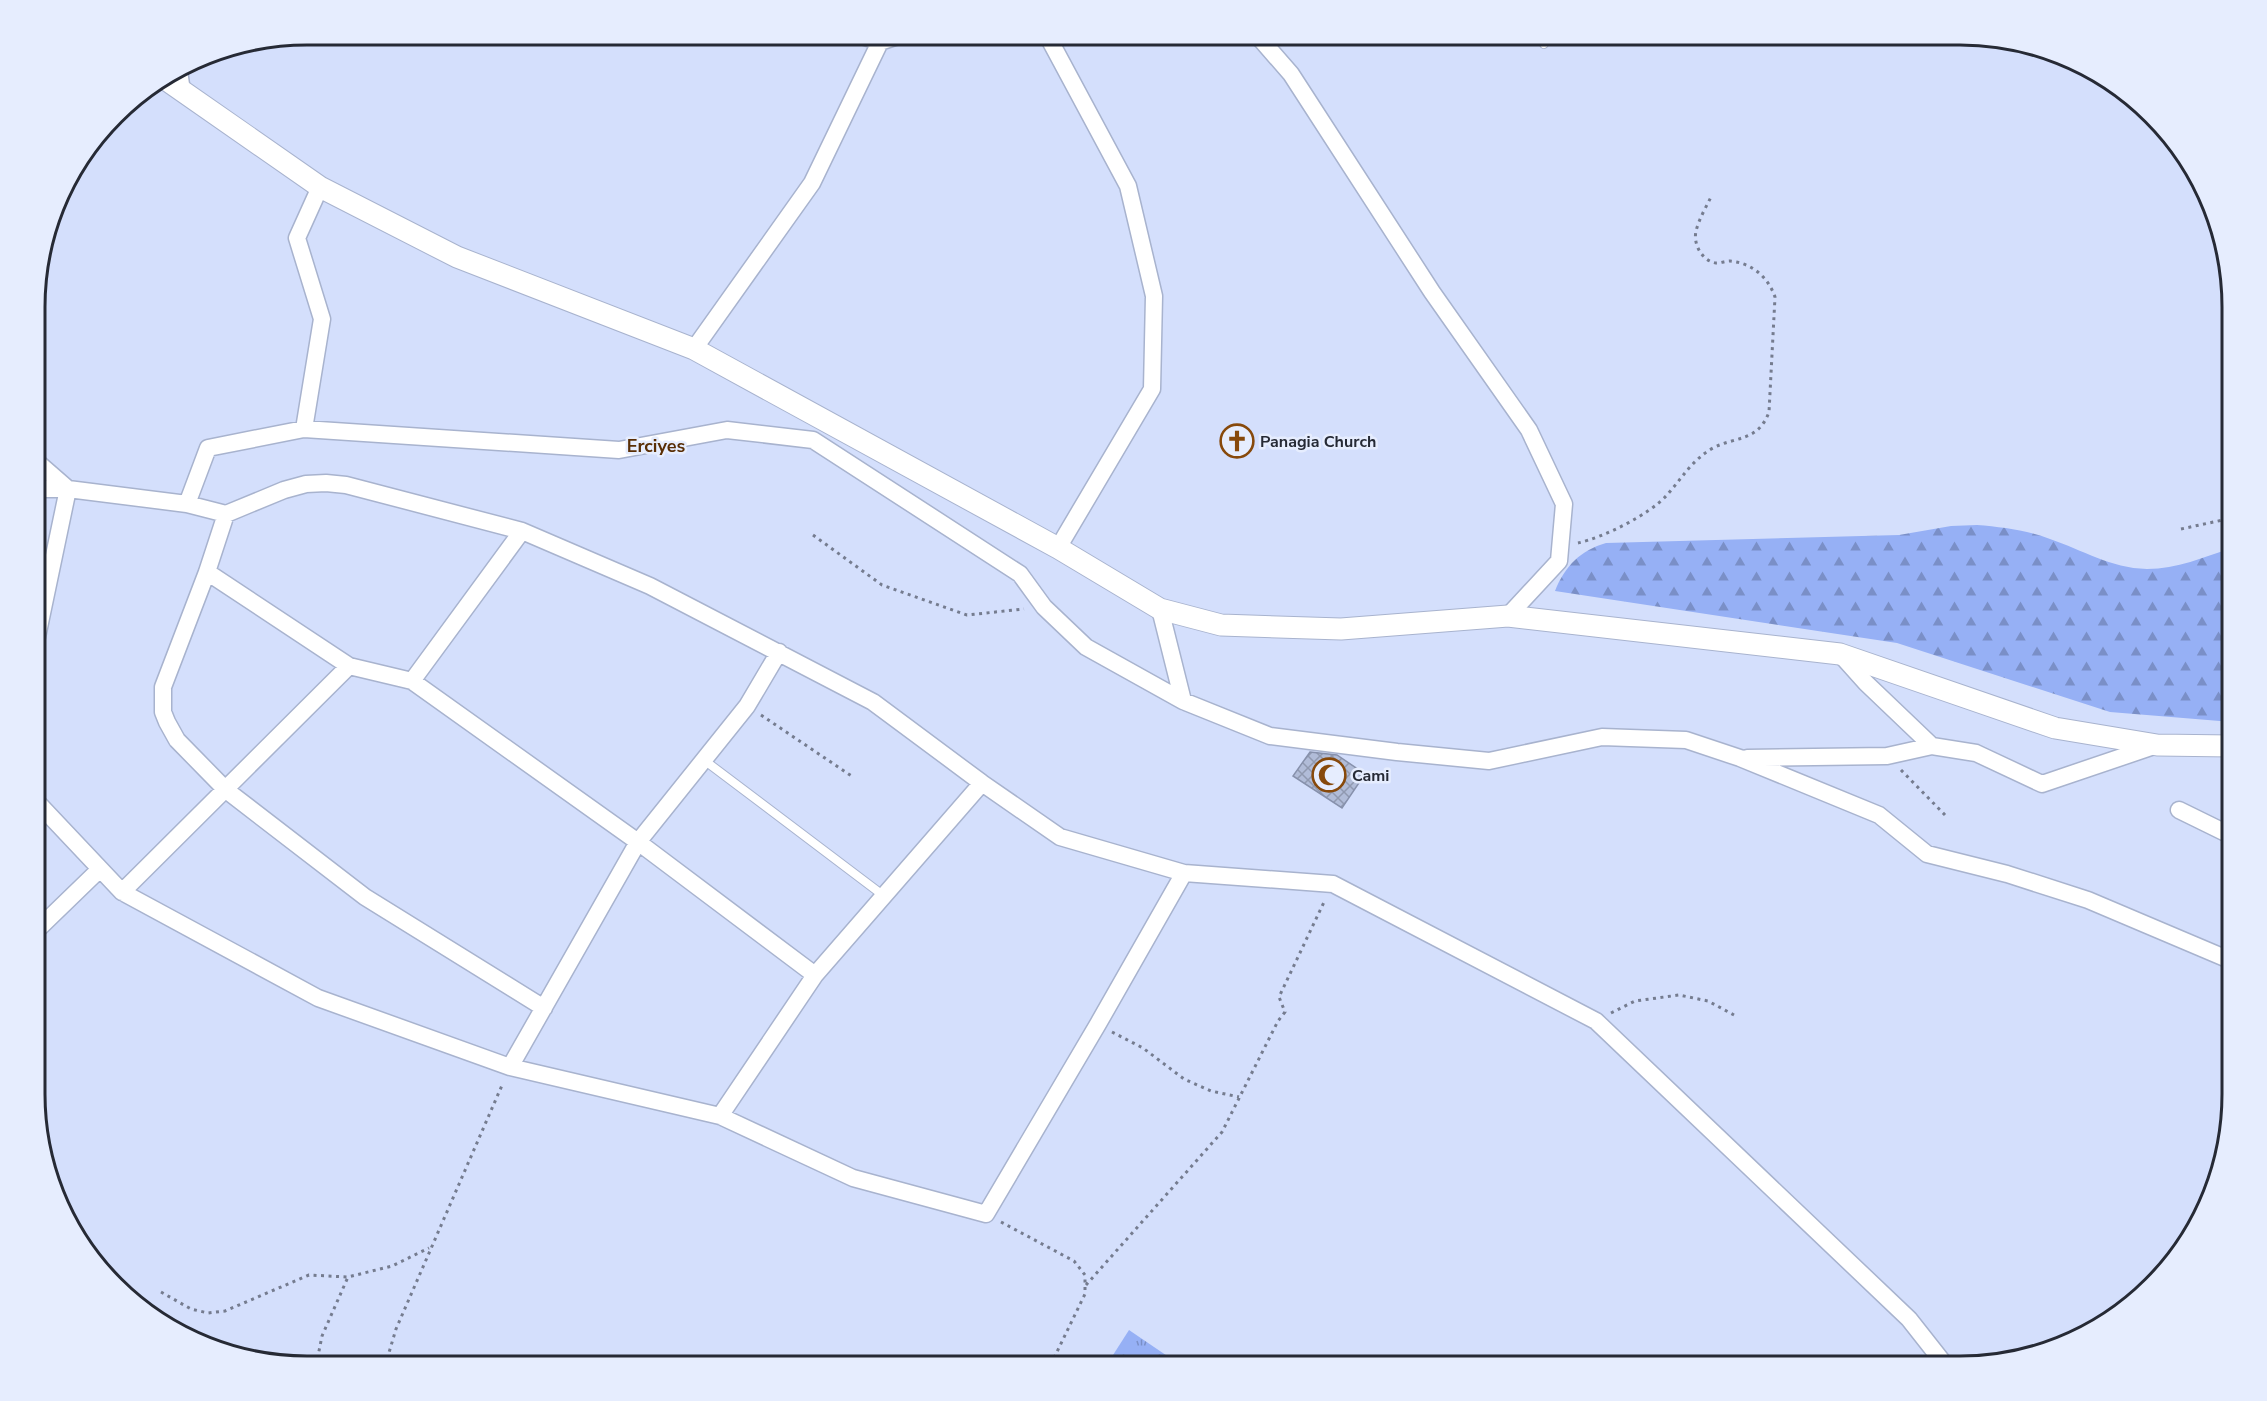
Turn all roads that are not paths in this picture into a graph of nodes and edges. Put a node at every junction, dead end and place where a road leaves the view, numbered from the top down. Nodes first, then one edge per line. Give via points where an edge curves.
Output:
1 (879, 45) edge
2 (1053, 45) edge
3 (1266, 45) edge
4 (180, 78) edge
5 (171, 83) edge
6 (182, 92) junction
7 (320, 187) junction
8 (693, 349) junction
9 (831, 424) junction
10 (304, 429) junction
11 (813, 440) junction
12 (45, 469) edge
13 (45, 489) edge
14 (68, 489) junction
15 (187, 504) junction
16 (226, 514) junction
17 (522, 531) junction
18 (1058, 548) junction
19 (207, 572) junction
20 (45, 599) edge
21 (1160, 609) junction
22 (1509, 616) junction
23 (779, 652) junction
24 (1840, 654) junction
25 (349, 666) junction
26 (412, 681) junction
27 (1184, 700) junction
28 (2157, 745) junction
29 (1932, 746) junction
30 (2222, 746) edge
31 (1740, 758) junction
32 (704, 760) junction
33 (982, 783) junction
34 (226, 790) junction
35 (2179, 810) dead end
36 (45, 811) edge
37 (2222, 831) edge
38 (638, 842) junction
39 (100, 869) junction
40 (1184, 873) junction
41 (122, 892) junction
42 (884, 896) junction
43 (45, 922) edge
44 (2222, 957) edge
45 (815, 975) junction
46 (544, 1008) junction
47 (510, 1067) junction
48 (720, 1116) junction
49 (1938, 1356) edge

1 - 8 street via 812,183
2 - 18 street via 1128,186 1154,296 1152,389
3 - 22 street via 1291,74 1432,292 1529,430 1564,504 1559,561
4 - 6 street
5 - 6 street
6 - 7 street
7 - 8 street via 457,257
7 - 10 street via 297,238 322,320
8 - 9 street
9 - 11 street
9 - 18 street
10 - 11 street via 620,450 727,430
10 - 15 street via 208,448
11 - 27 street via 1020,574 1044,607 1086,647
12 - 14 street
13 - 14 street
14 - 15 street
14 - 20 street
15 - 16 street
16 - 17 street via 284,490 326,483
16 - 19 street
17 - 23 street via 650,585
17 - 26 street
18 - 21 street
19 - 25 street
19 - 34 street via 166,675 162,700 167,722 177,740
21 - 22 street via 1221,625 1341,629
21 - 27 street
22 - 24 street
23 - 32 street via 747,706
23 - 33 street via 873,702
24 - 28 street via 2055,728
24 - 29 street
25 - 26 street
25 - 34 street
26 - 38 street
27 - 31 street via 1270,736 1397,753 1489,761 1602,737 1686,740
28 - 29 street via 2042,784 1976,753
28 - 30 street
29 - 31 street via 1887,756
31 - 44 street via 1879,815 1927,854 2088,900
32 - 38 street
32 - 42 lane
33 - 40 street via 1060,837
33 - 42 street
34 - 41 street
34 - 46 street via 365,897
35 - 37 street
36 - 39 street
38 - 45 street
38 - 46 street
39 - 41 street
39 - 43 street
40 - 48 street via 986,1214 853,1178
40 - 49 street via 1333,884 1596,1021 1909,1319
41 - 47 street via 318,998
42 - 45 street
45 - 48 street
46 - 47 street
47 - 48 street

